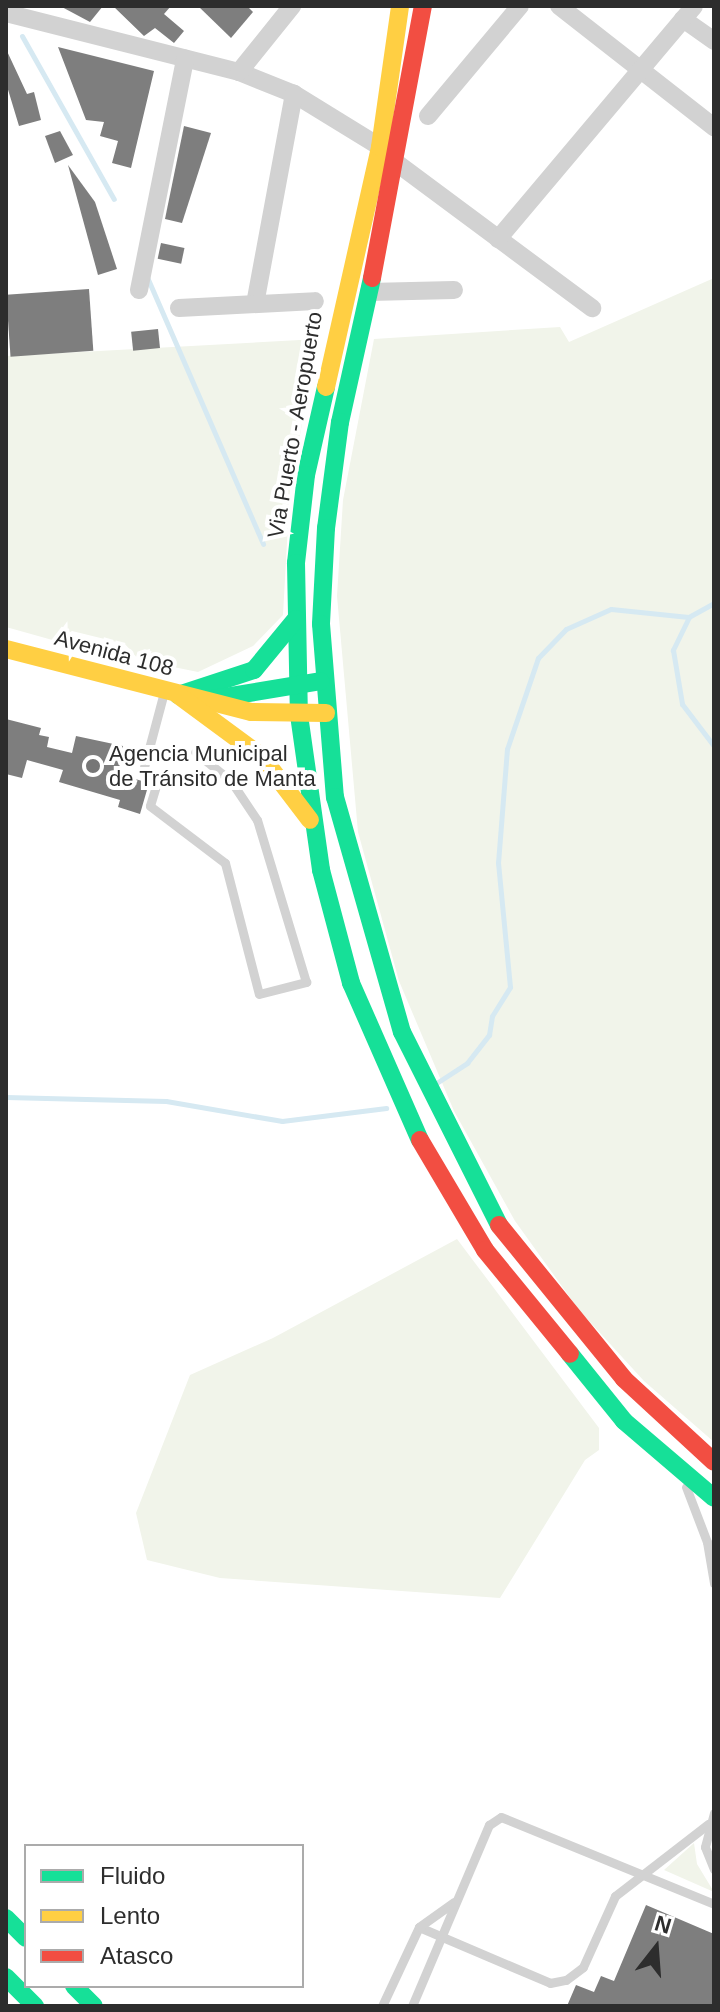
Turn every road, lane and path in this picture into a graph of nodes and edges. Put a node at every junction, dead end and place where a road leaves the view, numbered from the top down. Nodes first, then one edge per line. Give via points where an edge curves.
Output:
1 (292, 6) edge
2 (400, 6) edge
3 (423, 6) edge
4 (520, 6) edge
5 (559, 6) edge
6 (689, 12) edge
7 (6, 13) edge
8 (54, 13) edge
9 (714, 41) edge
10 (185, 59) junction
11 (639, 71) junction
12 (239, 72) junction
13 (294, 94) junction
14 (428, 116) dead end
15 (714, 127) edge
16 (380, 147) junction
17 (398, 164) junction
18 (498, 239) junction
19 (139, 290) dead end
20 (454, 290) dead end
21 (369, 292) junction
22 (315, 301) dead end
23 (255, 304) junction
24 (179, 308) dead end
25 (592, 308) dead end
26 (296, 619) junction
27 (6, 649) edge
28 (325, 681) junction
29 (297, 682) junction
30 (171, 693) junction
31 (210, 700) junction
32 (326, 713) junction
33 (299, 715) junction
34 (195, 752) dead end
35 (313, 825) junction
36 (698, 1449) junction
37 (714, 1462) edge
38 (678, 1469) junction
39 (714, 1498) edge
40 (714, 1583) edge
41 (714, 1813) edge
42 (708, 1824) junction
43 (714, 1869) edge
44 (643, 1874) junction
45 (454, 1902) junction
46 (714, 1904) edge
47 (6, 1918) edge
48 (419, 1927) junction
49 (24, 1936) edge
50 (445, 1938) junction
51 (6, 1977) edge
52 (76, 1988) edge
53 (35, 2006) edge
54 (94, 2006) edge
55 (382, 2006) edge
56 (412, 2006) edge

1 - 12 street
2 - 16 main road, Via Puerto - Aeropuerto
3 - 17 main road, Via Puerto - Aeropuerto
4 - 14 street
5 - 11 street
6 - 9 street
6 - 11 street
7 - 8 street
8 - 10 street
10 - 12 street
10 - 19 street
11 - 15 street
11 - 18 street
12 - 13 street
13 - 16 street
13 - 23 street
16 - 26 main road, Via Puerto - Aeropuerto via 306,475
17 - 18 street
17 - 21 main road, Via Puerto - Aeropuerto
18 - 25 street
20 - 21 street
21 - 28 main road, Via Puerto - Aeropuerto via 340,422 326,528
22 - 23 street
23 - 24 street
26 - 29 main road, Via Puerto - Aeropuerto
26 - 30 main road via 254,670
27 - 30 main road, Avenida 108
28 - 29 main road, Avenida 108
28 - 32 main road, Via Puerto - Aeropuerto
29 - 31 main road, Avenida 108
29 - 33 main road, Via Puerto - Aeropuerto
30 - 31 main road, Avenida 108
30 - 34 lane via 143,771 159,776 150,806 225,863 259,994 306,982 257,820 231,781
30 - 35 main road via 262,757
31 - 33 main road, Avenida 108
32 - 33 main road, Avenida 108
32 - 36 main road, Via Puerto - Aeropuerto via 335,797 358,894 422,1082 504,1234 539,1283 624,1379
33 - 35 main road, Via Puerto - Aeropuerto
35 - 38 main road, Via Puerto - Aeropuerto via 351,983 426,1153 485,1250 553,1342 624,1421
36 - 37 main road, Via Puerto - Aeropuerto
36 - 38 lane
38 - 39 main road, Via Puerto - Aeropuerto
38 - 40 lane via 707,1542
41 - 42 lane
42 - 43 lane via 705,1847
42 - 44 lane
44 - 45 lane via 504,1816 489,1825
44 - 46 lane
44 - 50 lane via 610,1903 583,1967 566,1980 550,1983
45 - 48 lane
45 - 50 lane
47 - 49 main road
48 - 50 lane
48 - 55 lane
50 - 56 lane
51 - 53 main road
52 - 54 main road

